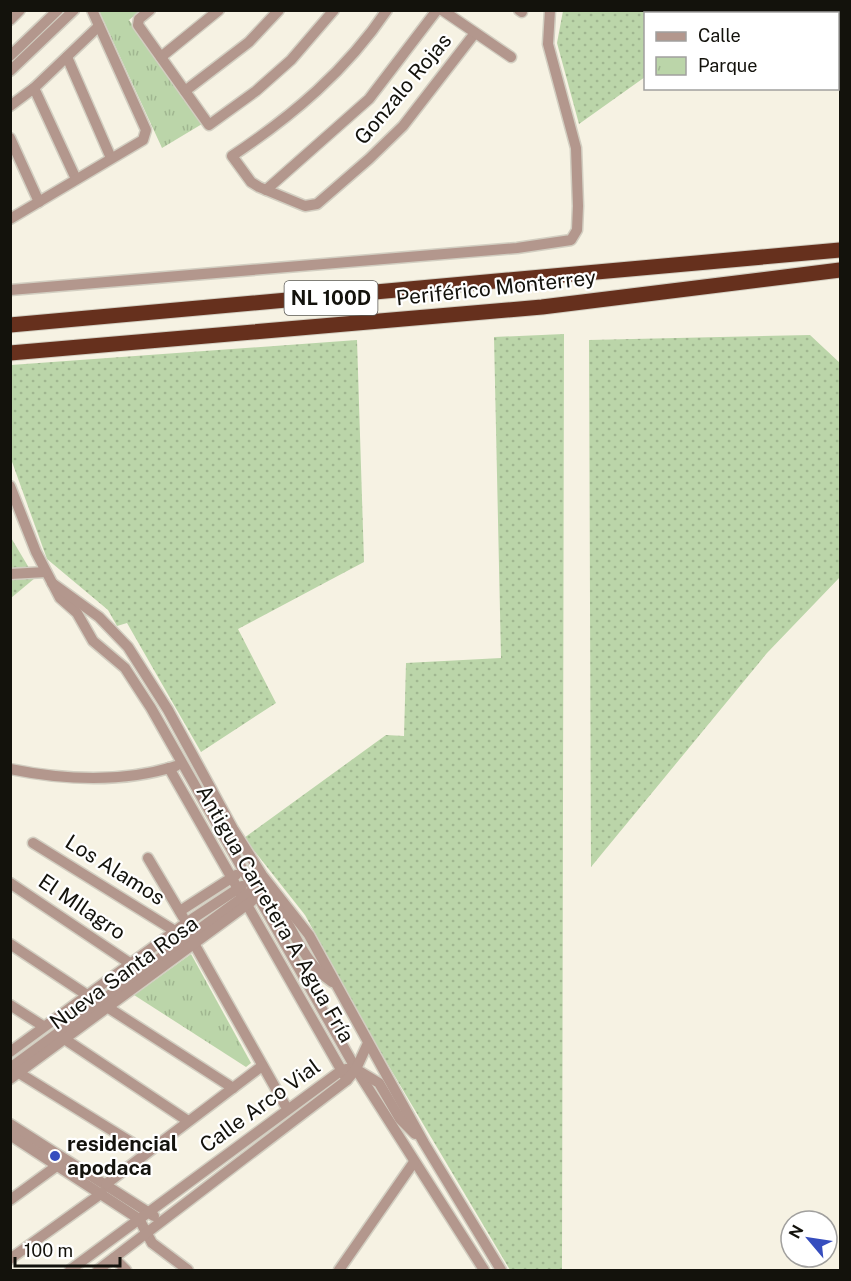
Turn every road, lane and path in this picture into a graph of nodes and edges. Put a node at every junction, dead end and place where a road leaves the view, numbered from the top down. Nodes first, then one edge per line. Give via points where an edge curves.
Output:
1 (20, 10) edge
2 (58, 10) edge
3 (92, 10) edge
4 (150, 10) edge
5 (219, 10) edge
6 (279, 10) edge
7 (334, 10) edge
8 (387, 10) edge
9 (437, 10) edge
10 (442, 10) edge
11 (550, 10) edge
12 (73, 11) edge
13 (10, 20) edge
14 (99, 26) junction
15 (475, 33) junction
16 (10, 56) edge
17 (67, 57) junction
18 (161, 57) junction
19 (511, 57) dead end
20 (10, 71) edge
21 (34, 88) junction
22 (185, 91) junction
23 (10, 106) edge
24 (10, 138) edge
25 (111, 158) junction
26 (76, 179) junction
27 (266, 190) junction
28 (39, 202) junction
29 (10, 219) edge
30 (840, 250) edge
31 (840, 270) edge
32 (10, 290) edge
33 (10, 325) edge
34 (10, 354) edge
35 (10, 486) edge
36 (46, 572) junction
37 (10, 574) edge
38 (52, 583) junction
39 (184, 764) junction
40 (169, 768) junction
41 (10, 769) edge
42 (33, 843) dead end
43 (148, 858) dead end
44 (243, 870) junction
45 (10, 884) edge
46 (254, 889) junction
47 (239, 892) junction
48 (180, 911) junction
49 (186, 923) junction
50 (175, 931) junction
51 (193, 941) junction
52 (10, 944) edge
53 (131, 964) junction
54 (336, 986) junction
55 (87, 995) junction
56 (10, 1005) edge
57 (105, 1006) junction
58 (44, 1026) junction
59 (66, 1040) junction
60 (368, 1043) junction
61 (10, 1052) edge
62 (262, 1066) junction
63 (356, 1069) junction
64 (13, 1073) edge
65 (344, 1075) junction
66 (233, 1088) junction
67 (286, 1108) junction
68 (294, 1120) junction
69 (188, 1121) junction
70 (10, 1124) edge
71 (12, 1137) edge
72 (424, 1143) junction
73 (147, 1152) junction
74 (60, 1161) junction
75 (414, 1162) junction
76 (104, 1189) junction
77 (10, 1200) edge
78 (149, 1212) junction
79 (139, 1219) junction
80 (161, 1222) junction
81 (148, 1233) junction
82 (114, 1258) junction
83 (10, 1259) edge
84 (70, 1270) edge
85 (98, 1270) edge
86 (126, 1270) edge
87 (188, 1270) edge
88 (339, 1270) edge
89 (484, 1270) edge
90 (501, 1270) edge

1 - 13 street
2 - 16 street
3 - 14 street
4 - 18 street via 138,25
5 - 18 street
6 - 22 street via 249,42
7 - 22 street via 291,60 209,125
8 - 27 street, Gonzalo Rojas via 333,77 283,122 232,156 251,182
9 - 27 street via 369,99
10 - 15 street
11 - 32 street via 548,44 576,148 577,230 571,240 517,248
12 - 20 street
14 - 17 street
14 - 25 street via 146,130 143,140
15 - 19 street
15 - 27 street, Gonzalo Rojas via 403,126 317,204 305,206
17 - 21 street
17 - 25 street
18 - 22 street
21 - 23 street
21 - 26 street
24 - 28 street
25 - 26 street
26 - 28 street
28 - 29 street
30 - 33 highway, Periférico Monterrey / NL 100D
31 - 34 highway, Periférico Monterrey / NL 100D via 530,308
35 - 36 street
36 - 37 street
36 - 38 street
38 - 39 street, Antigua Carretera A Agua Fría via 60,598 77,613 93,641 125,668
38 - 54 street via 86,606 128,647 233,829 262,875 309,935
39 - 40 street
39 - 44 street, Antigua Carretera A Agua Fría
40 - 41 street via 135,776 97,777
40 - 47 street, Antigua Carretera A Agua Fría
42 - 50 street, Los Alamos
43 - 48 street
44 - 46 street, Antigua Carretera A Agua Fría
44 - 47 street
45 - 53 street, El MIlagro
46 - 47 street, Nueva Santa Rosa
46 - 47 street
46 - 54 street via 276,905 315,970
46 - 63 street, Antigua Carretera A Agua Fría
47 - 48 street
47 - 49 street
47 - 51 street, Nueva Santa Rosa
47 - 65 street, Antigua Carretera A Agua Fría
48 - 49 street
49 - 50 street
50 - 53 street
51 - 57 street, Nueva Santa Rosa
51 - 62 street
52 - 55 street
53 - 55 street
54 - 60 street
55 - 58 street
56 - 58 street
57 - 59 street, Nueva Santa Rosa
57 - 64 street, Nueva Santa Rosa
57 - 66 street
58 - 61 street
59 - 64 street, Nueva Santa Rosa
59 - 69 street
60 - 63 street, Calle Arco Vial
60 - 72 street
62 - 66 street
62 - 67 street
63 - 65 street, Calle Arco Vial
63 - 72 street via 379,1083 400,1119
63 - 75 street, Antigua Carretera A Agua Fría
64 - 73 street
65 - 67 street, Calle Arco Vial
65 - 68 street, Calle Arco Vial
66 - 69 street
67 - 68 street
67 - 78 street, Calle Arco Vial
68 - 80 street, Calle Arco Vial
69 - 73 street
70 - 74 street
71 - 74 street
72 - 90 street
73 - 76 street
74 - 76 street
74 - 77 street
75 - 88 street
75 - 89 street, Antigua Carretera A Agua Fría
76 - 78 street
76 - 79 street
76 - 83 street
78 - 79 street, Calle Arco Vial
78 - 80 street
79 - 81 street
79 - 84 street, Calle Arco Vial
80 - 81 street, Calle Arco Vial
81 - 82 street, Calle Arco Vial
81 - 87 street via 156,1246
82 - 85 street, Calle Arco Vial
82 - 86 street

